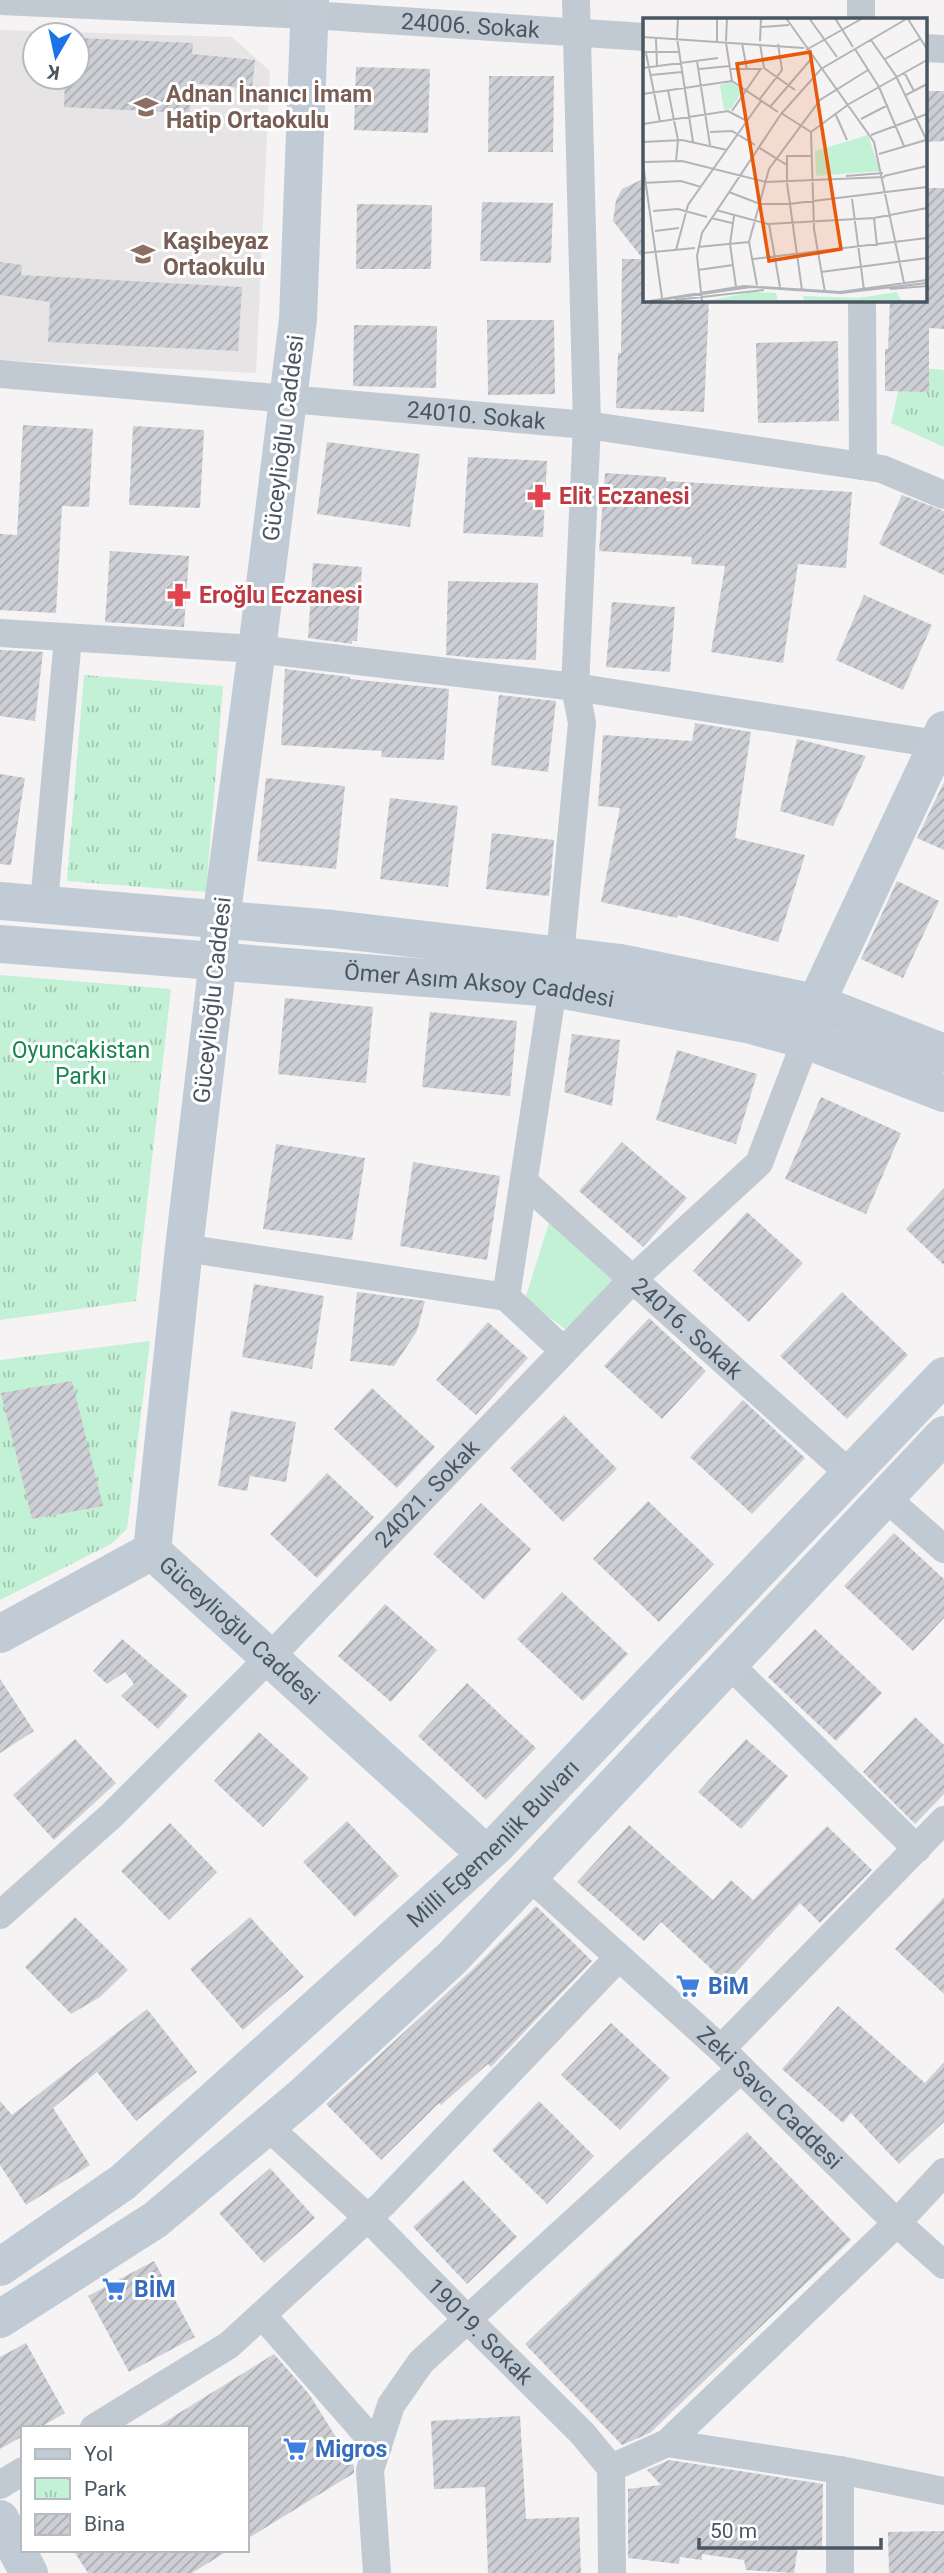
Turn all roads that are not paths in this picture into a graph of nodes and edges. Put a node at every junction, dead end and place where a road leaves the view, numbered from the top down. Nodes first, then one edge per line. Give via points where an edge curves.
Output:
1 (576, 0) edge
2 (860, 0) edge
3 (0, 1) edge
4 (310, 8) edge
5 (861, 18) edge
6 (576, 34) junction
7 (643, 37) edge
8 (926, 48) edge
9 (944, 48) edge
10 (862, 301) edge
11 (0, 374) edge
12 (288, 400) junction
13 (587, 425) junction
14 (863, 466) junction
15 (944, 495) edge
16 (0, 633) edge
17 (68, 638) junction
18 (257, 649) junction
19 (575, 687) junction
20 (942, 741) edge
21 (0, 901) edge
22 (44, 903) junction
23 (221, 919) junction
24 (0, 944) edge
25 (218, 960) junction
26 (557, 972) junction
27 (817, 1003) junction
28 (806, 1040) junction
29 (944, 1053) edge
30 (944, 1093) edge
31 (524, 1182) junction
32 (184, 1248) junction
33 (634, 1278) junction
34 (506, 1297) junction
35 (564, 1351) junction
36 (944, 1376) edge
37 (944, 1435) edge
38 (850, 1474) junction
39 (886, 1498) junction
40 (944, 1549) edge
41 (152, 1551) junction
42 (0, 1634) edge
43 (270, 1657) junction
44 (728, 1663) junction
45 (942, 1826) edge
46 (917, 1849) junction
47 (486, 1854) junction
48 (530, 1877) junction
49 (0, 1915) edge
50 (619, 1957) junction
51 (721, 2049) junction
52 (741, 2069) junction
53 (267, 2126) junction
54 (944, 2172) edge
55 (368, 2218) junction
56 (897, 2223) junction
57 (944, 2265) edge
58 (0, 2267) edge
59 (262, 2315) junction
60 (0, 2319) edge
61 (467, 2319) junction
62 (97, 2426) edge
63 (667, 2443) junction
64 (378, 2447) junction
65 (611, 2468) junction
66 (840, 2470) junction
67 (21, 2472) edge
68 (0, 2485) edge
69 (944, 2491) edge
70 (0, 2519) edge
71 (29, 2573) edge
72 (377, 2573) edge
73 (612, 2573) edge
74 (840, 2573) edge

1 - 6 street
2 - 5 street
3 - 4 street, 24006. Sokak
4 - 6 street, 24006. Sokak
4 - 12 street, Güceylioğlu Caddesi via 298,319
6 - 7 street, 24006. Sokak
6 - 13 street
8 - 9 street
10 - 14 street
11 - 12 street, 24010. Sokak
12 - 13 street, 24010. Sokak
12 - 18 street, Güceylioğlu Caddesi
13 - 14 street, 24010. Sokak
13 - 19 street
14 - 15 street, 24010. Sokak via 882,468
16 - 17 street
17 - 18 street
17 - 22 street
18 - 19 street
18 - 23 street, Güceylioğlu Caddesi
19 - 20 street
19 - 26 street via 582,723
20 - 27 street
21 - 22 street, Ömer Asım Aksoy Caddesi
22 - 23 street, Ömer Asım Aksoy Caddesi
23 - 25 street, Güceylioğlu Caddesi
23 - 26 street, Ömer Asım Aksoy Caddesi via 333,929
24 - 25 street, Ömer Asım Aksoy Caddesi
25 - 26 street, Ömer Asım Aksoy Caddesi
25 - 32 street, Güceylioğlu Caddesi
26 - 27 street, Ömer Asım Aksoy Caddesi via 621,963
26 - 28 street, Ömer Asım Aksoy Caddesi
26 - 31 street
27 - 28 street
27 - 29 street, Ömer Asım Aksoy Caddesi
28 - 30 street, Ömer Asım Aksoy Caddesi
28 - 33 street, 24021. Sokak via 759,1163
31 - 33 street, 24016. Sokak
31 - 34 street
32 - 34 street
32 - 41 street, Güceylioğlu Caddesi
33 - 35 street, 24021. Sokak
33 - 38 street, 24016. Sokak
34 - 35 street
35 - 43 street, 24021. Sokak
36 - 38 street, Milli Egemenlik Bulvarı
37 - 39 street, Milli Egemenlik Bulvarı
38 - 47 street, Milli Egemenlik Bulvarı
39 - 40 street
39 - 44 street, Milli Egemenlik Bulvarı
41 - 42 street
41 - 43 street, Güceylioğlu Caddesi
43 - 47 street, Güceylioğlu Caddesi
43 - 49 street, 24021. Sokak via 113,1815
44 - 46 street
44 - 48 street, Milli Egemenlik Bulvarı
45 - 46 street
46 - 51 street
47 - 58 street, Milli Egemenlik Bulvarı via 123,2182
48 - 50 street, Zeki Savcı Caddesi
48 - 53 street, Milli Egemenlik Bulvarı via 452,1958
50 - 51 street, Zeki Savcı Caddesi
50 - 55 street
51 - 52 street, Zeki Savcı Caddesi
52 - 56 street, Zeki Savcı Caddesi
52 - 61 street
53 - 55 street, 19019. Sokak
53 - 60 street, Milli Egemenlik Bulvarı via 155,2220
54 - 56 street
55 - 59 street
55 - 61 street, 19019. Sokak
56 - 57 street, Zeki Savcı Caddesi
56 - 63 street
59 - 62 street via 229,2345
59 - 64 street
61 - 64 street via 421,2362 391,2405
61 - 65 street, 19019. Sokak
63 - 65 street
63 - 66 street
64 - 72 street via 370,2470
65 - 73 street
66 - 69 street
66 - 74 street
67 - 68 street
70 - 71 street

